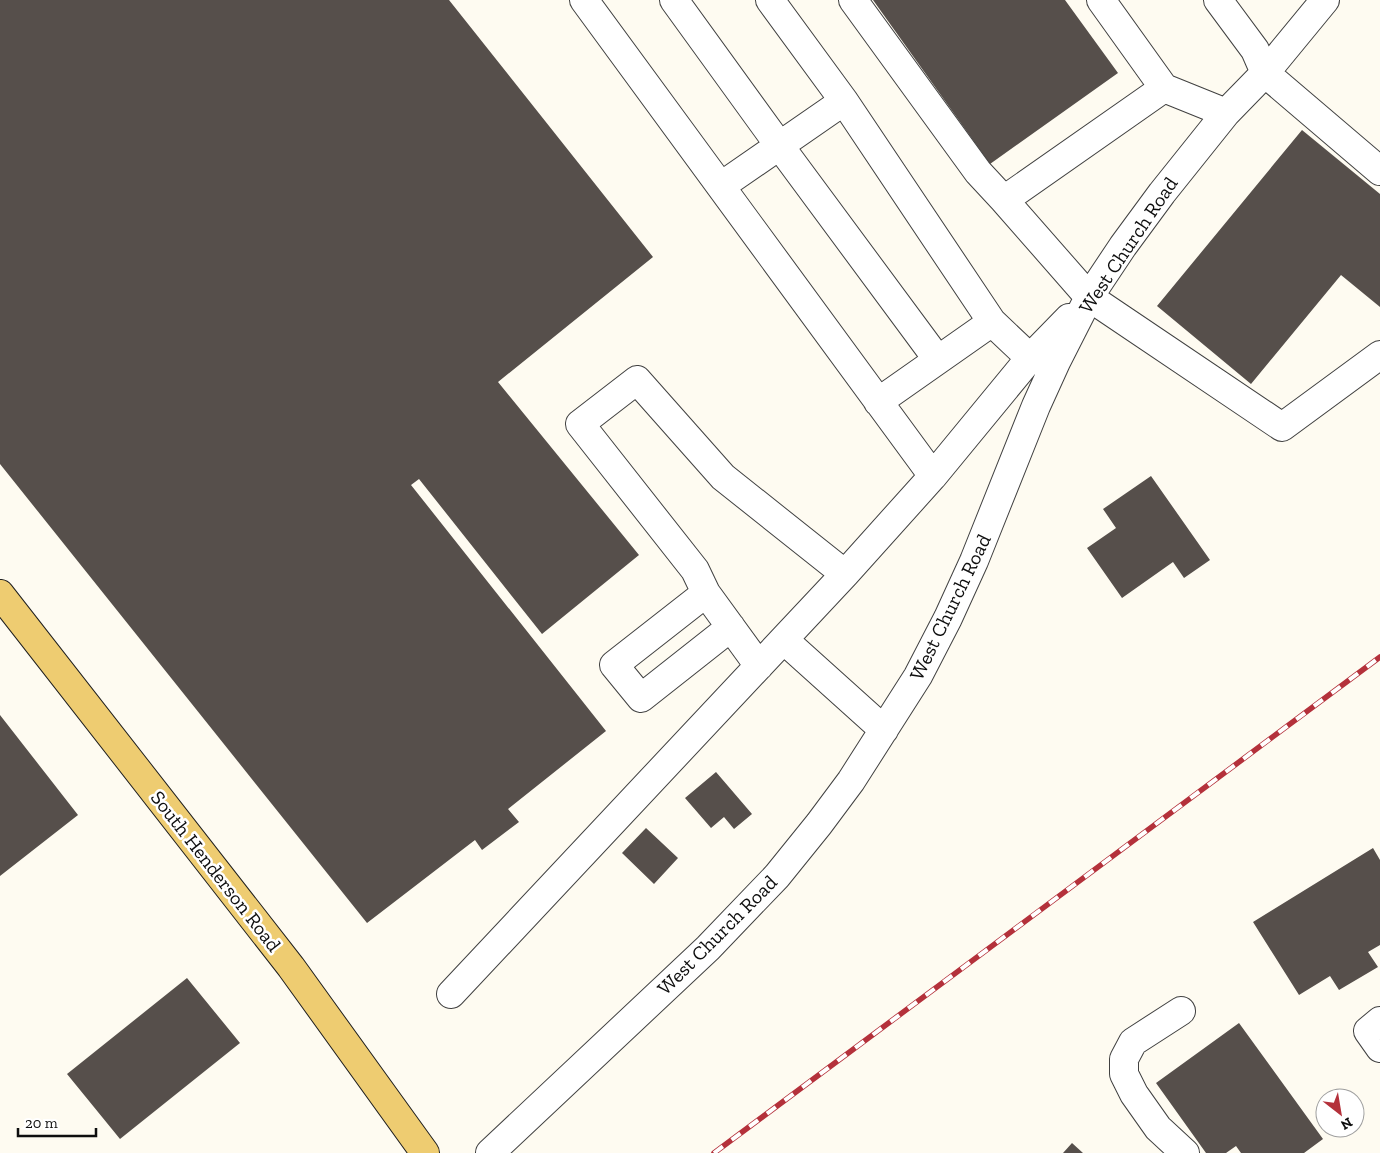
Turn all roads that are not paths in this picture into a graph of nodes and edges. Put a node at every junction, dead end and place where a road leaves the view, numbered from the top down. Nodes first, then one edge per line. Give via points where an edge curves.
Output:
1 (584, 0) edge
2 (674, 0) edge
3 (770, 0) edge
4 (853, 0) edge
5 (1101, 0) edge
6 (1218, 0) edge
7 (1314, 4) edge
8 (1265, 73) junction
9 (1164, 88) junction
10 (844, 101) junction
11 (1226, 114) junction
12 (779, 145) junction
13 (1380, 171) edge
14 (721, 186) junction
15 (1004, 200) junction
16 (1089, 297) junction
17 (992, 322) junction
18 (1380, 355) edge
19 (1030, 358) junction
20 (938, 360) junction
21 (878, 402) junction
22 (933, 476) junction
23 (844, 574) junction
24 (706, 593) junction
25 (0, 594) edge
26 (731, 627) junction
27 (784, 640) junction
28 (759, 666) junction
29 (884, 730) junction
30 (451, 994) dead end
31 (1181, 1011) dead end
32 (1380, 1021) edge
33 (1380, 1048) edge
34 (426, 1153) edge
35 (490, 1153) edge
36 (1185, 1153) edge

1 - 14 street
2 - 12 street
3 - 10 street
4 - 15 street via 978,172
5 - 9 street
6 - 8 street via 1255,50
7 - 8 street, West Church Road
8 - 11 street, West Church Road
8 - 13 street
9 - 11 street
9 - 15 street
10 - 12 street
10 - 17 street
11 - 16 street, West Church Road via 1162,193
12 - 14 street
12 - 20 street
14 - 21 street
15 - 16 street
16 - 18 street via 1282,427
16 - 19 street
16 - 29 street, West Church Road via 1036,406 948,618 918,676
17 - 19 street
17 - 20 street
19 - 22 street
20 - 21 street
21 - 22 street
22 - 23 street
23 - 24 street via 723,477 637,380 580,424 695,570
23 - 27 street
24 - 26 street
24 - 26 street via 614,665 640,698
25 - 34 main road, South Henderson Road via 291,967
26 - 28 street
27 - 28 street
27 - 29 street
28 - 30 street
29 - 35 street, West Church Road via 851,781 777,876 708,948
31 - 36 street via 1133,1042 1124,1059 1124,1074 1158,1128
32 - 33 street via 1368,1031

